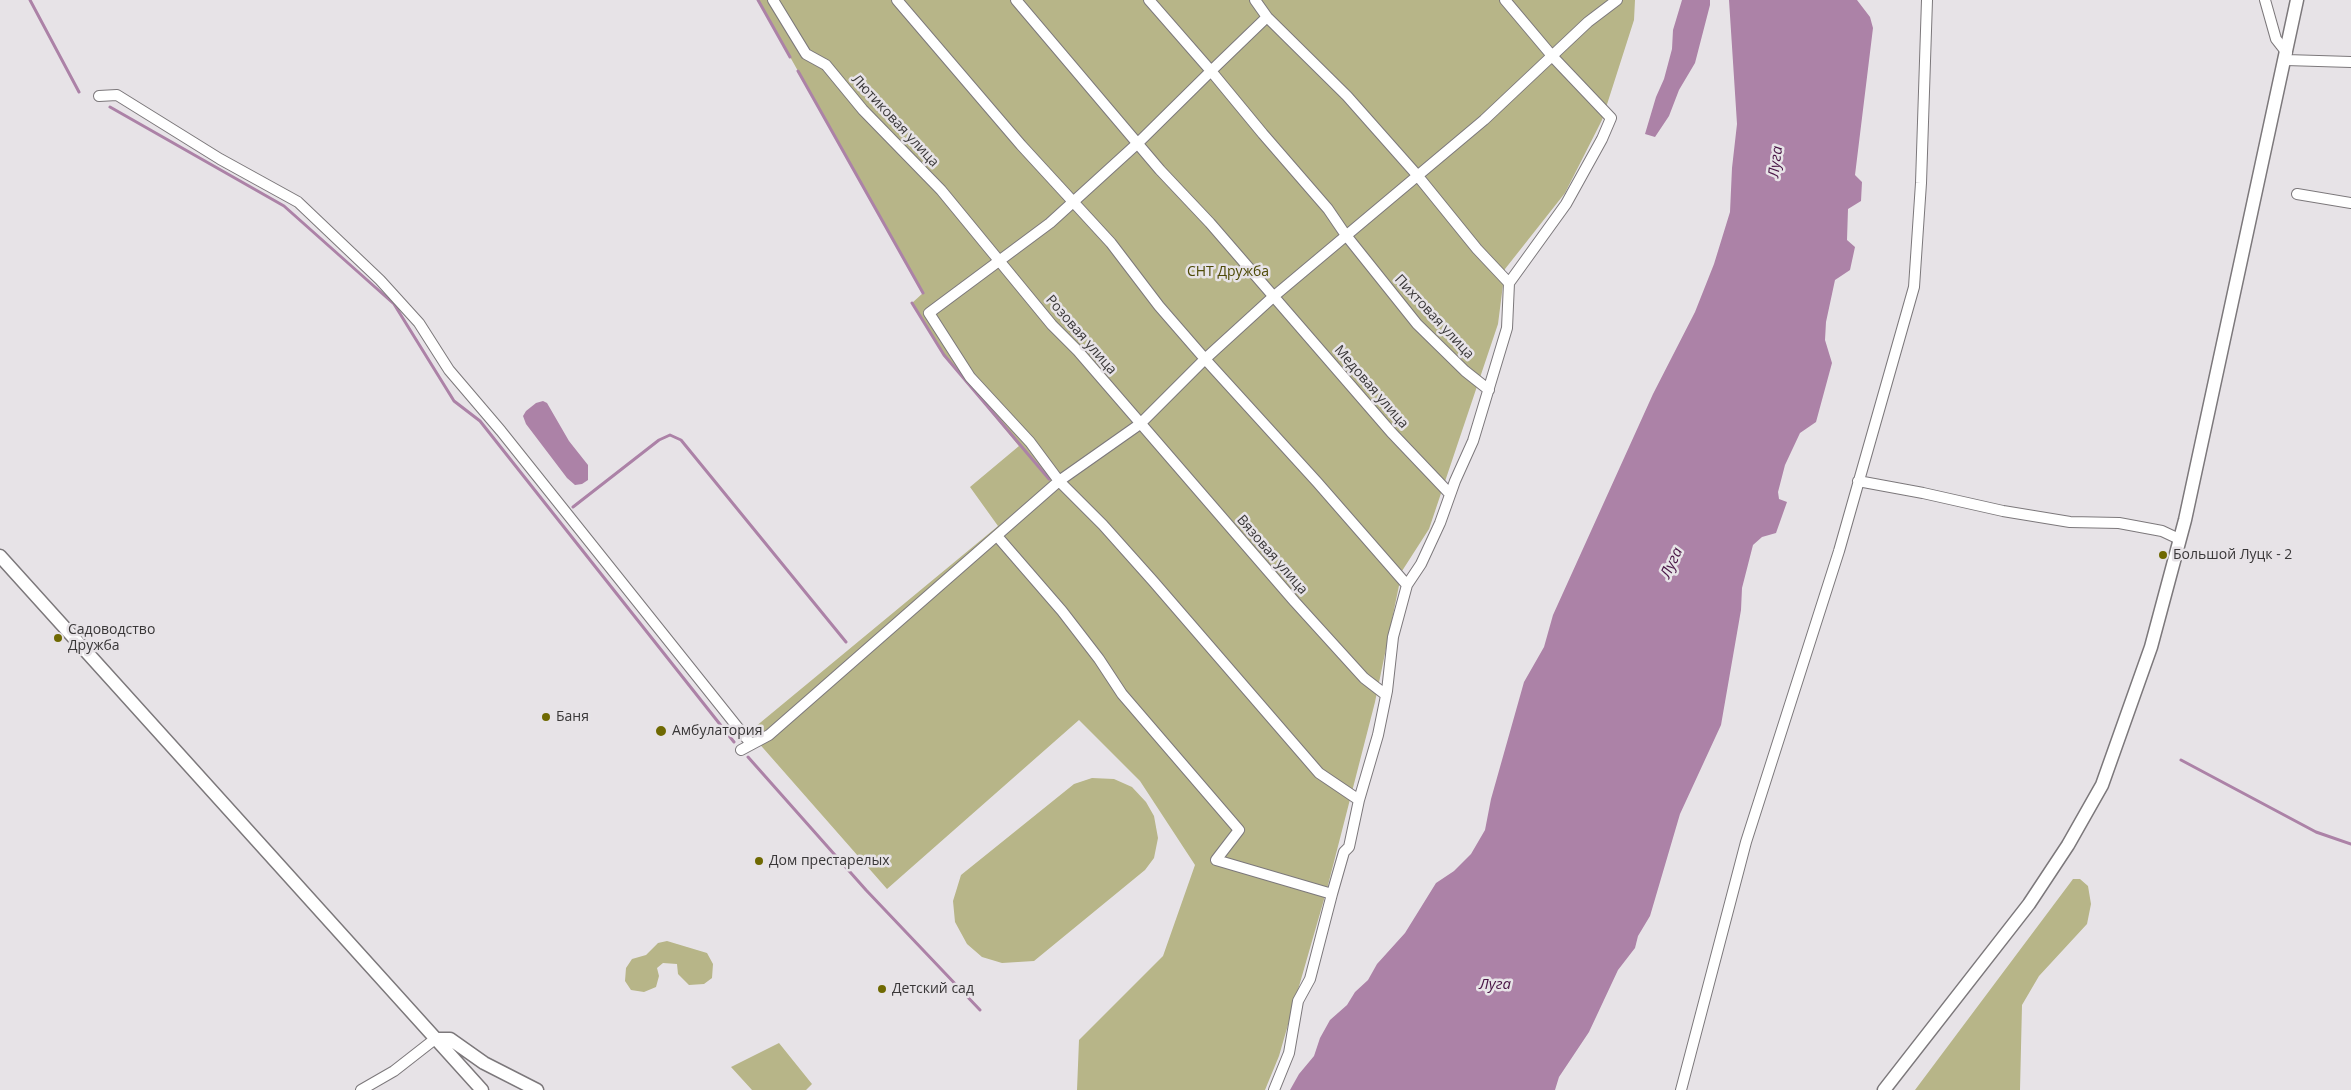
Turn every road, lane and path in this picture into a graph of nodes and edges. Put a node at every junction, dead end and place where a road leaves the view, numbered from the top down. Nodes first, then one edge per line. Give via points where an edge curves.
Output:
1 (773, 0) edge
2 (897, 0) edge
3 (1016, 0) edge
4 (1150, 0) edge
5 (1255, 0) edge
6 (1505, 0) edge
7 (1617, 0) edge
8 (1927, 0) edge
9 (2265, 0) edge
10 (2297, 0) edge
11 (1267, 17) junction
12 (2286, 56) junction
13 (1553, 57) junction
14 (2351, 62) edge
15 (1211, 70) junction
16 (99, 96) dead end
17 (1139, 142) junction
18 (1417, 175) junction
19 (2296, 194) dead end
20 (1074, 202) junction
21 (2351, 203) edge
22 (1345, 234) junction
23 (1000, 261) junction
24 (1509, 283) junction
25 (1273, 297) junction
26 (1205, 359) junction
27 (1489, 390) junction
28 (1141, 426) junction
29 (1058, 481) junction
30 (1858, 482) junction
31 (1450, 494) junction
32 (997, 536) junction
33 (2180, 539) junction
34 (0, 556) edge
35 (1407, 585) junction
36 (1386, 695) junction
37 (751, 744) junction
38 (741, 750) dead end
39 (1359, 800) junction
40 (1332, 894) junction
41 (435, 1039) junction
42 (361, 1090) edge
43 (482, 1090) edge
44 (537, 1090) edge
45 (1274, 1090) edge
46 (1681, 1090) edge
47 (1884, 1090) edge

1 - 23 street, Лютиковая улица via 806,54 826,65 863,110 941,190
2 - 20 street
3 - 17 street, Медовая улица
4 - 15 street, Пихтовая улица
5 - 11 street
6 - 13 street
7 - 13 street via 1588,22
8 - 30 street via 1914,287
9 - 12 street via 2276,39
10 - 12 street
11 - 15 street
11 - 18 street via 1347,96
12 - 14 street
12 - 33 street
13 - 18 street
13 - 24 street via 1611,118 1566,204
15 - 17 street
15 - 22 street, Пихтовая улица via 1328,209
16 - 37 street via 117,95 220,159 298,202 380,280 419,323 450,370
17 - 20 street
17 - 25 street, Медовая улица
18 - 22 street
18 - 24 street
19 - 21 street
20 - 23 street
20 - 26 street
22 - 25 street
22 - 27 street, Пихтовая улица via 1417,324
23 - 28 street, Розовая улица
23 - 29 street via 929,313 970,377 1030,442
24 - 27 street via 1507,328
25 - 26 street
25 - 31 street, Медовая улица
26 - 28 street
26 - 35 street
27 - 31 street via 1473,441
28 - 29 street
28 - 36 street, Вязовая улица via 1333,645 1364,678
29 - 32 street
29 - 39 street via 1103,525 1319,773
30 - 33 street via 2032,516 2162,530
30 - 46 street via 1746,842
31 - 35 street via 1421,564
32 - 37 street via 769,735
32 - 40 street via 1100,659 1122,694 1239,830 1216,860
33 - 47 street via 2151,647 2102,785 2029,904
34 - 41 street
35 - 36 street via 1393,637
36 - 39 street
37 - 38 street
39 - 40 street via 1349,847 1344,852
40 - 45 street via 1310,980 1298,1001 1289,1054
41 - 42 street via 394,1071
41 - 43 street
41 - 44 street via 450,1039 484,1063

